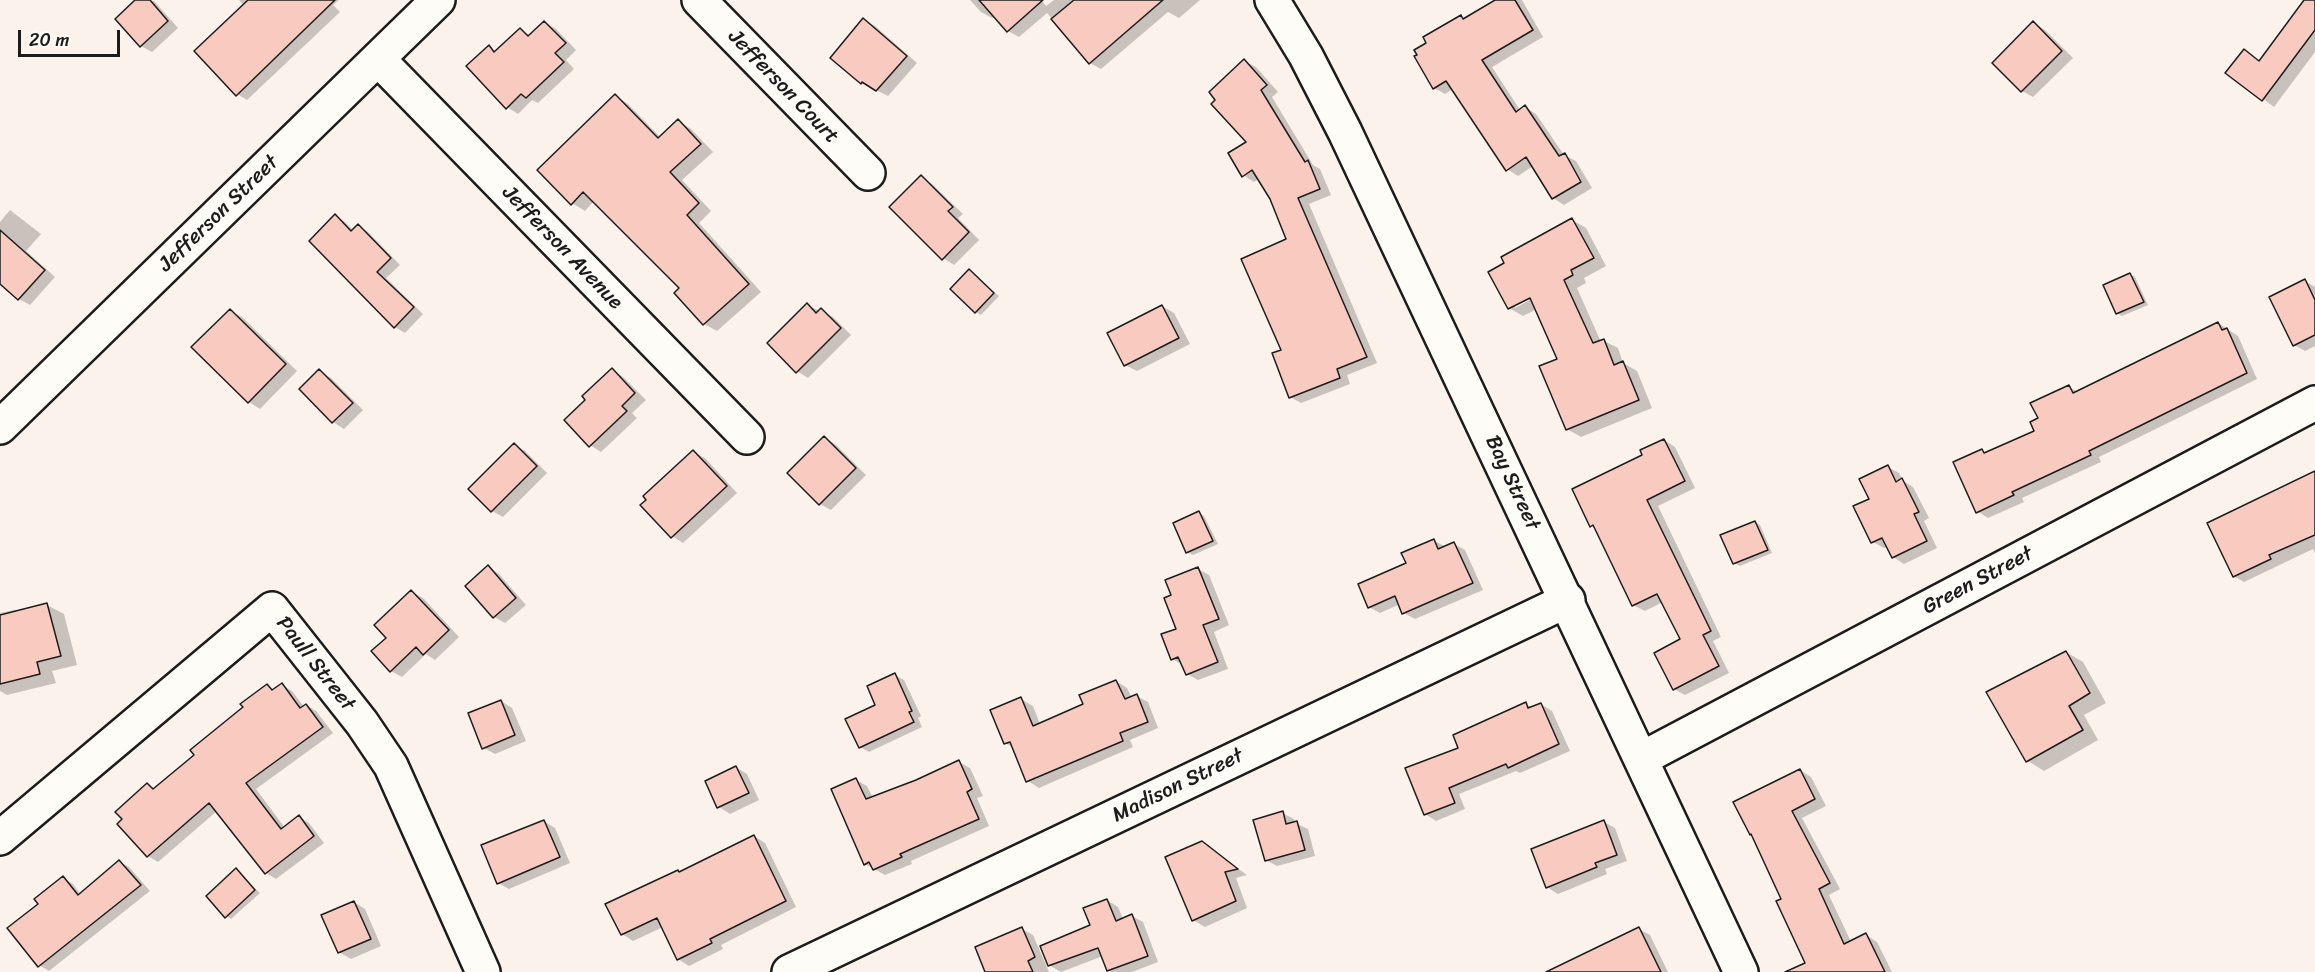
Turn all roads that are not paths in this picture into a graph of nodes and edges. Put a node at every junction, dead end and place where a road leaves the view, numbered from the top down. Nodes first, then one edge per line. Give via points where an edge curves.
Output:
1 (438, 0) edge
2 (699, 0) edge
3 (1283, 4) edge
4 (378, 59) junction
5 (868, 173) dead end
6 (2315, 403) edge
7 (0, 427) edge
8 (747, 437) dead end
9 (1568, 600) junction
10 (1641, 759) junction
11 (0, 838) edge
12 (483, 972) edge
13 (789, 972) edge
14 (1741, 972) edge

1 - 4 street, Jefferson Street
2 - 5 street, Jefferson Court
3 - 9 street, Bay Street
4 - 7 street, Jefferson Street
4 - 8 street, Jefferson Avenue
6 - 10 street, Green Street
9 - 10 street, Bay Street
9 - 13 street, Madison Street
10 - 14 street, Bay Street
11 - 12 street, Paull Street via 272,609 391,766

